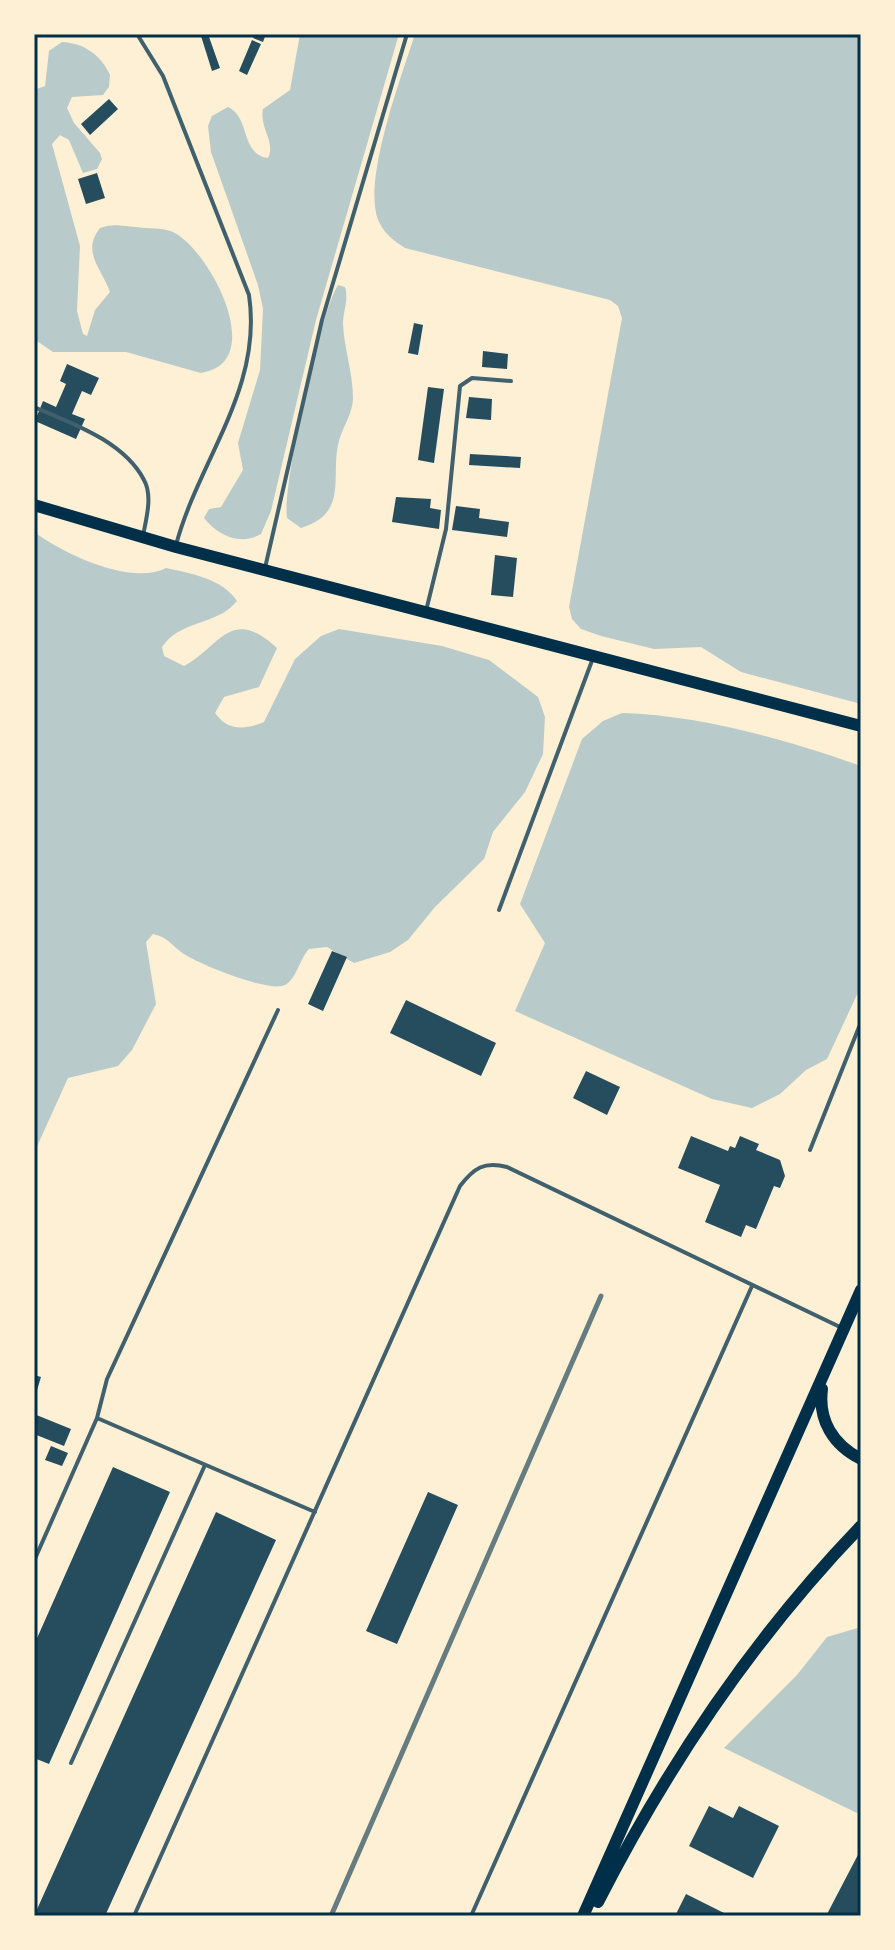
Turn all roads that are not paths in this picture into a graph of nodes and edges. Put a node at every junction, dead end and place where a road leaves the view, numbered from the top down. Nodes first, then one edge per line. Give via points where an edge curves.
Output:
1 (137, 34) edge
2 (407, 34) edge
3 (511, 381) dead end
4 (34, 407) edge
5 (34, 505) edge
6 (142, 538) junction
7 (176, 547) junction
8 (264, 570) junction
9 (425, 614) junction
10 (593, 658) junction
11 (861, 726) edge
12 (499, 910) dead end
13 (278, 1010) dead end
14 (861, 1022) edge
15 (810, 1150) dead end
16 (752, 1286) junction
17 (861, 1290) edge
18 (844, 1329) junction
19 (829, 1362) junction
20 (97, 1418) junction
21 (861, 1459) edge
22 (205, 1465) junction
23 (315, 1512) junction
24 (861, 1526) edge
25 (34, 1561) edge
26 (71, 1763) dead end
27 (134, 1916) edge
28 (471, 1916) edge
29 (583, 1916) edge
30 (591, 1916) edge

1 - 7 lane via 163,76 249,295 252,317 247,368 236,406 187,504
2 - 8 lane via 322,320
3 - 9 lane via 472,378 460,386 446,529
4 - 6 lane via 90,431 134,467 148,494
5 - 6 main road
6 - 7 main road
7 - 8 main road
8 - 9 main road
9 - 10 main road
10 - 11 main road
10 - 12 lane
13 - 20 lane via 107,1379
14 - 15 lane
16 - 18 lane
16 - 23 lane via 507,1167 480,1165 460,1186
16 - 28 lane
17 - 18 main road
18 - 19 main road
19 - 21 main road via 820,1400 824,1421 836,1441
19 - 29 main road
20 - 22 lane
20 - 25 lane
22 - 23 lane
22 - 26 lane
23 - 27 lane
24 - 30 main road via 788,1606 702,1722

